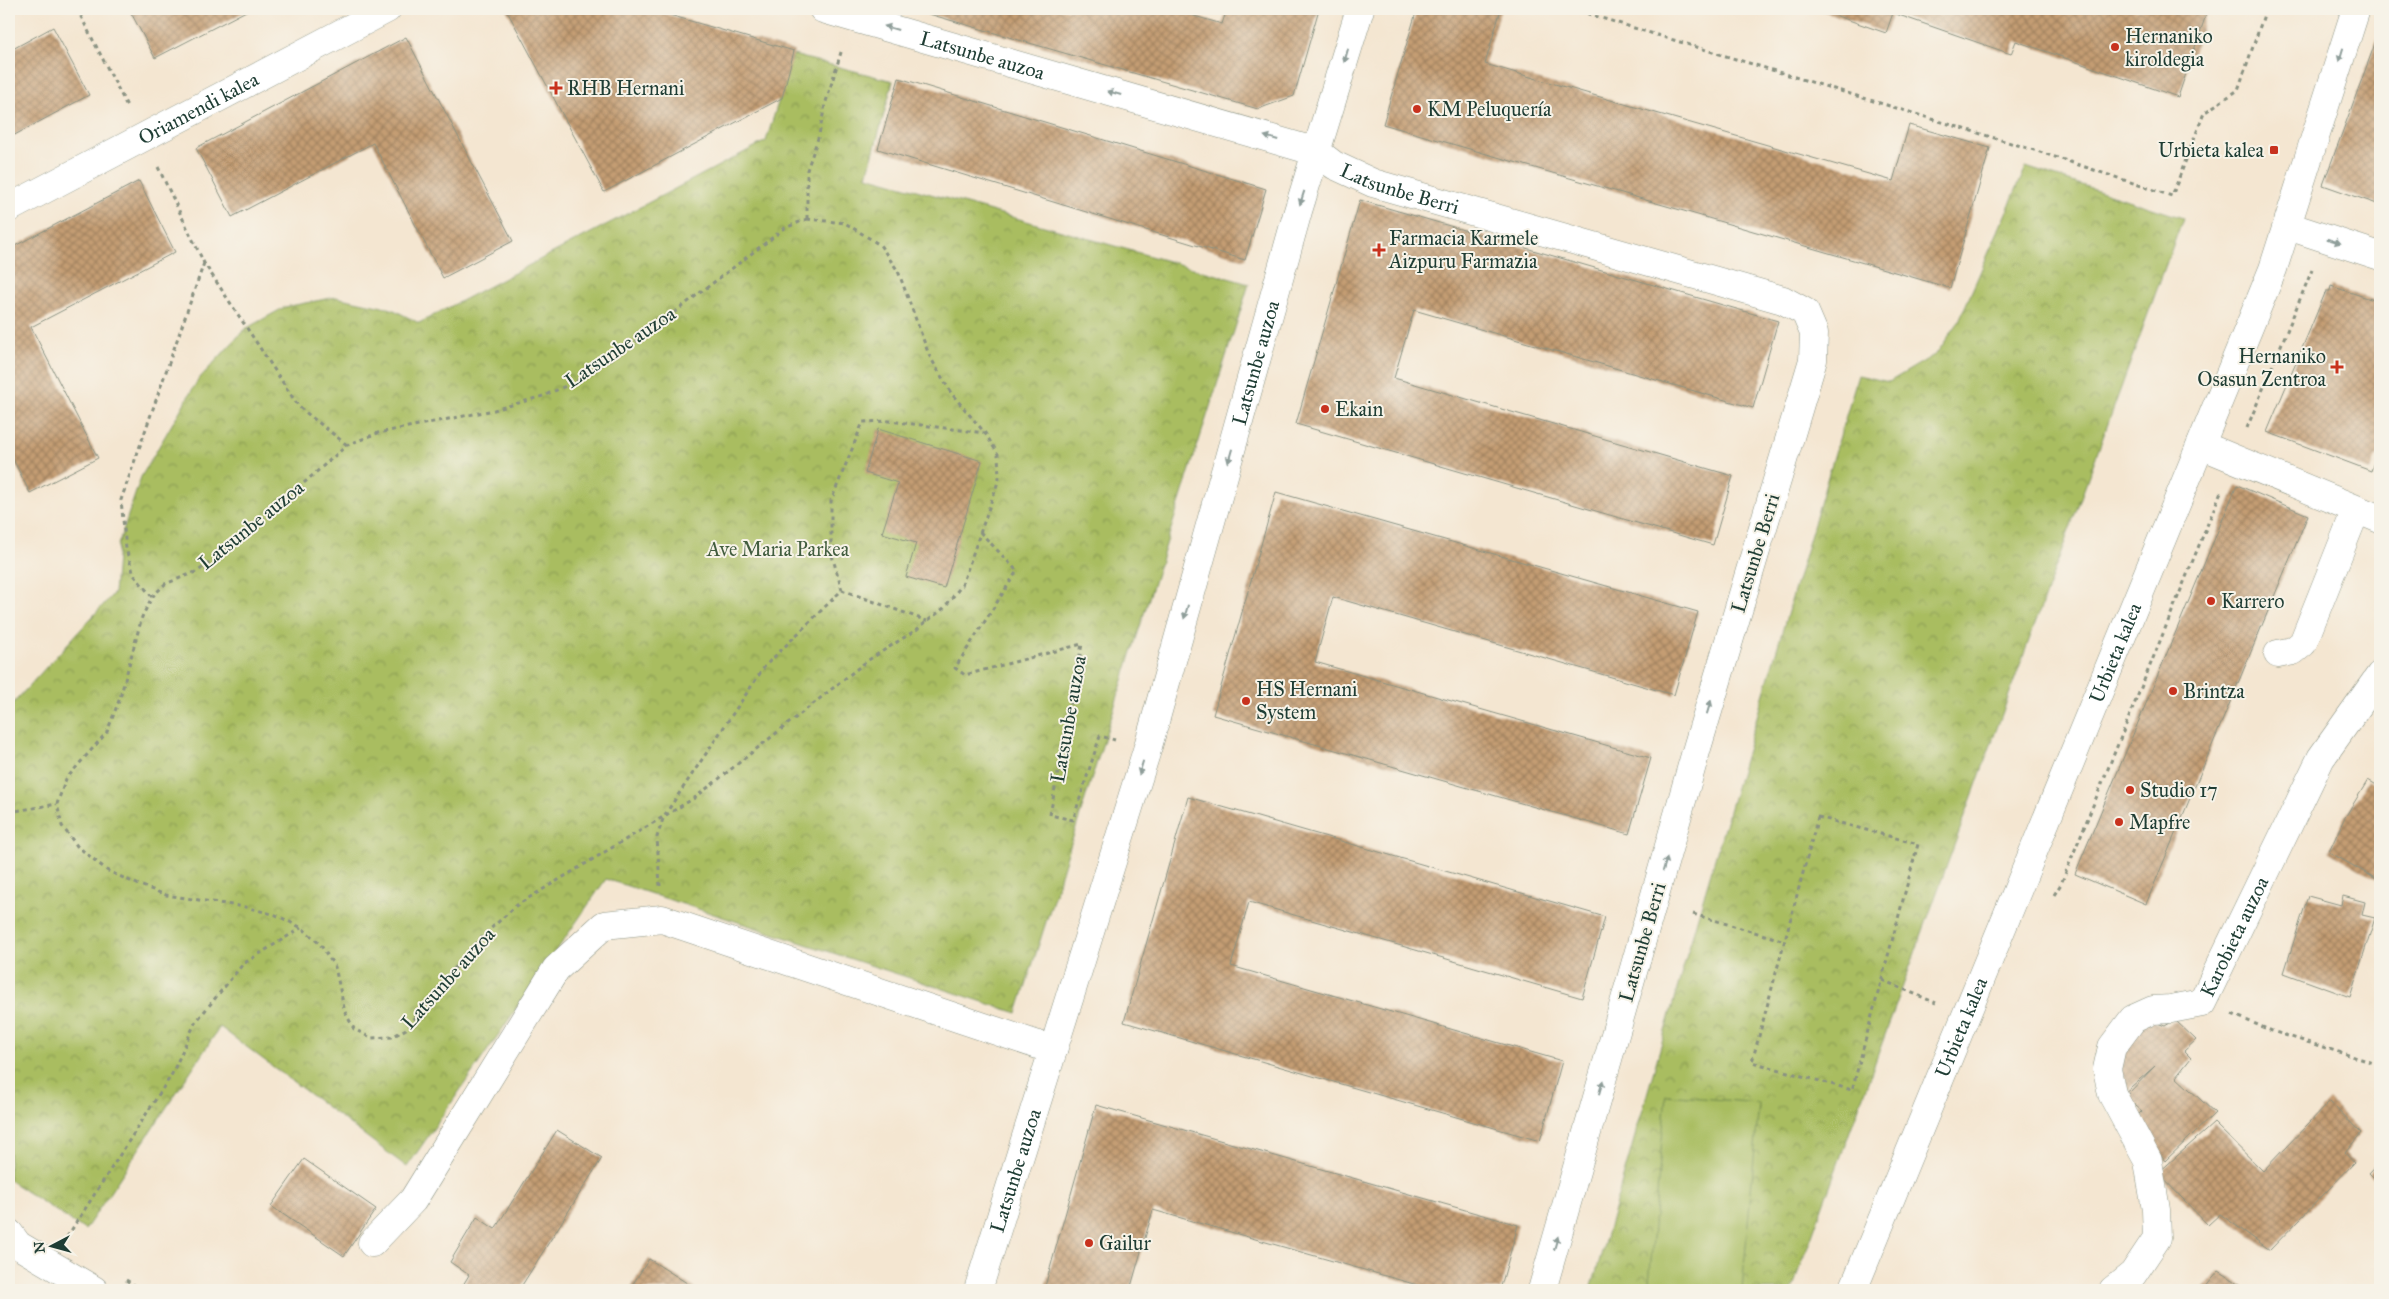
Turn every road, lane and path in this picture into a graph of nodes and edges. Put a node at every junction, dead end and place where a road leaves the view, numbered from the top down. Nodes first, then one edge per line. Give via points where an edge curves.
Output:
1 (77, 9) edge
2 (387, 9) edge
3 (823, 9) edge
4 (1360, 9) edge
5 (1572, 9) edge
6 (2266, 9) edge
7 (2356, 9) edge
8 (850, 16) junction
9 (144, 137) junction
10 (1317, 152) junction
11 (9, 208) edge
12 (807, 219) junction
13 (2288, 226) junction
14 (2380, 256) edge
15 (204, 263) junction
16 (986, 433) junction
17 (347, 445) junction
18 (2201, 446) junction
19 (2368, 514) edge
20 (980, 532) junction
21 (842, 590) junction
22 (152, 597) junction
23 (927, 621) junction
24 (2278, 654) dead end
25 (2380, 676) edge
26 (1147, 750) junction
27 (57, 804) junction
28 (9, 812) edge
29 (664, 816) junction
30 (1693, 914) dead end
31 (662, 919) junction
32 (302, 928) junction
33 (1785, 941) junction
34 (1882, 980) junction
35 (2206, 995) junction
36 (1966, 1016) junction
37 (1053, 1050) junction
38 (2380, 1065) edge
39 (9, 1233) edge
40 (65, 1240) dead end
41 (372, 1243) dead end
42 (94, 1290) edge
43 (978, 1290) edge
44 (1542, 1290) edge
45 (1853, 1290) edge
46 (2113, 1290) edge

1 - 9 path
2 - 9 street, Oriamendi kalea
3 - 8 street, Latsunbe auzoa
4 -> 10 street, Latsunbe auzoa
5 - 6 path via 2029,148 2172,196 2204,113 2238,90
7 -> 13 street, Urbieta kalea
10 -> 8 street, Latsunbe auzoa
8 - 12 path via 807,170
9 - 11 street, Oriamendi kalea
9 - 15 path
10 -> 26 street, Latsunbe auzoa
44 -> 10 street, Latsunbe Berri via 1697,748 1813,360 1814,333 1805,312 1783,300 1373,183 1334,166
12 - 16 path, Latsunbe auzoa via 845,223 880,245 898,271 929,355 952,393
12 - 17 path, Latsunbe auzoa via 777,234 625,350 577,381 543,396 494,410 378,433
13 -> 14 street
13 - 18 street, Urbieta kalea
15 - 17 path via 299,407
15 - 22 path via 121,500 126,549 134,575
16 - 20 path, Latsunbe auzoa via 998,454 999,479
16 - 21 path via 889,421 863,422 832,502 831,552
17 - 22 path, Latsunbe auzoa via 229,549 198,571 165,584
18 - 19 street
18 - 36 street, Urbieta kalea
19 - 24 street via 2303,643 2293,651
20 - 23 path, Latsunbe auzoa via 962,585 944,608
20 - 26 path, Latsunbe auzoa via 1017,571 955,668 965,674 1082,644 1050,815 1073,820 1100,736
21 - 23 path
21 - 29 path, Latsunbe auzoa via 765,666
22 - 27 path, Latsunbe auzoa via 142,616 120,698 107,732 66,779
23 - 29 path, Latsunbe auzoa via 867,661 696,797
25 - 35 street, Karobieta auzoa via 2322,758
26 -> 37 street, Latsunbe auzoa
27 - 28 path
27 - 32 path, Latsunbe auzoa via 62,826 77,846 108,871 166,895 245,907 276,915
29 - 31 path, Latsunbe auzoa via 657,837
29 - 32 path, Latsunbe auzoa via 517,905 458,964 406,1029 392,1037 372,1038 354,1029 344,1012 335,967 320,944
30 - 33 path
31 - 37 street
31 - 41 street via 604,925 556,969 413,1200
32 - 40 path via 243,964 195,1023 172,1074
33 - 34 path via 1752,1062 1852,1090
33 - 34 path via 1818,817 1918,844
34 - 36 path
35 - 38 path via 2272,1031
35 - 46 street, Karobieta auzoa via 2133,1019 2112,1047 2108,1069 2112,1094 2148,1161 2157,1238 2133,1274
36 - 45 street, Urbieta kalea
37 - 43 street, Latsunbe auzoa
39 - 42 street via 18,1245

